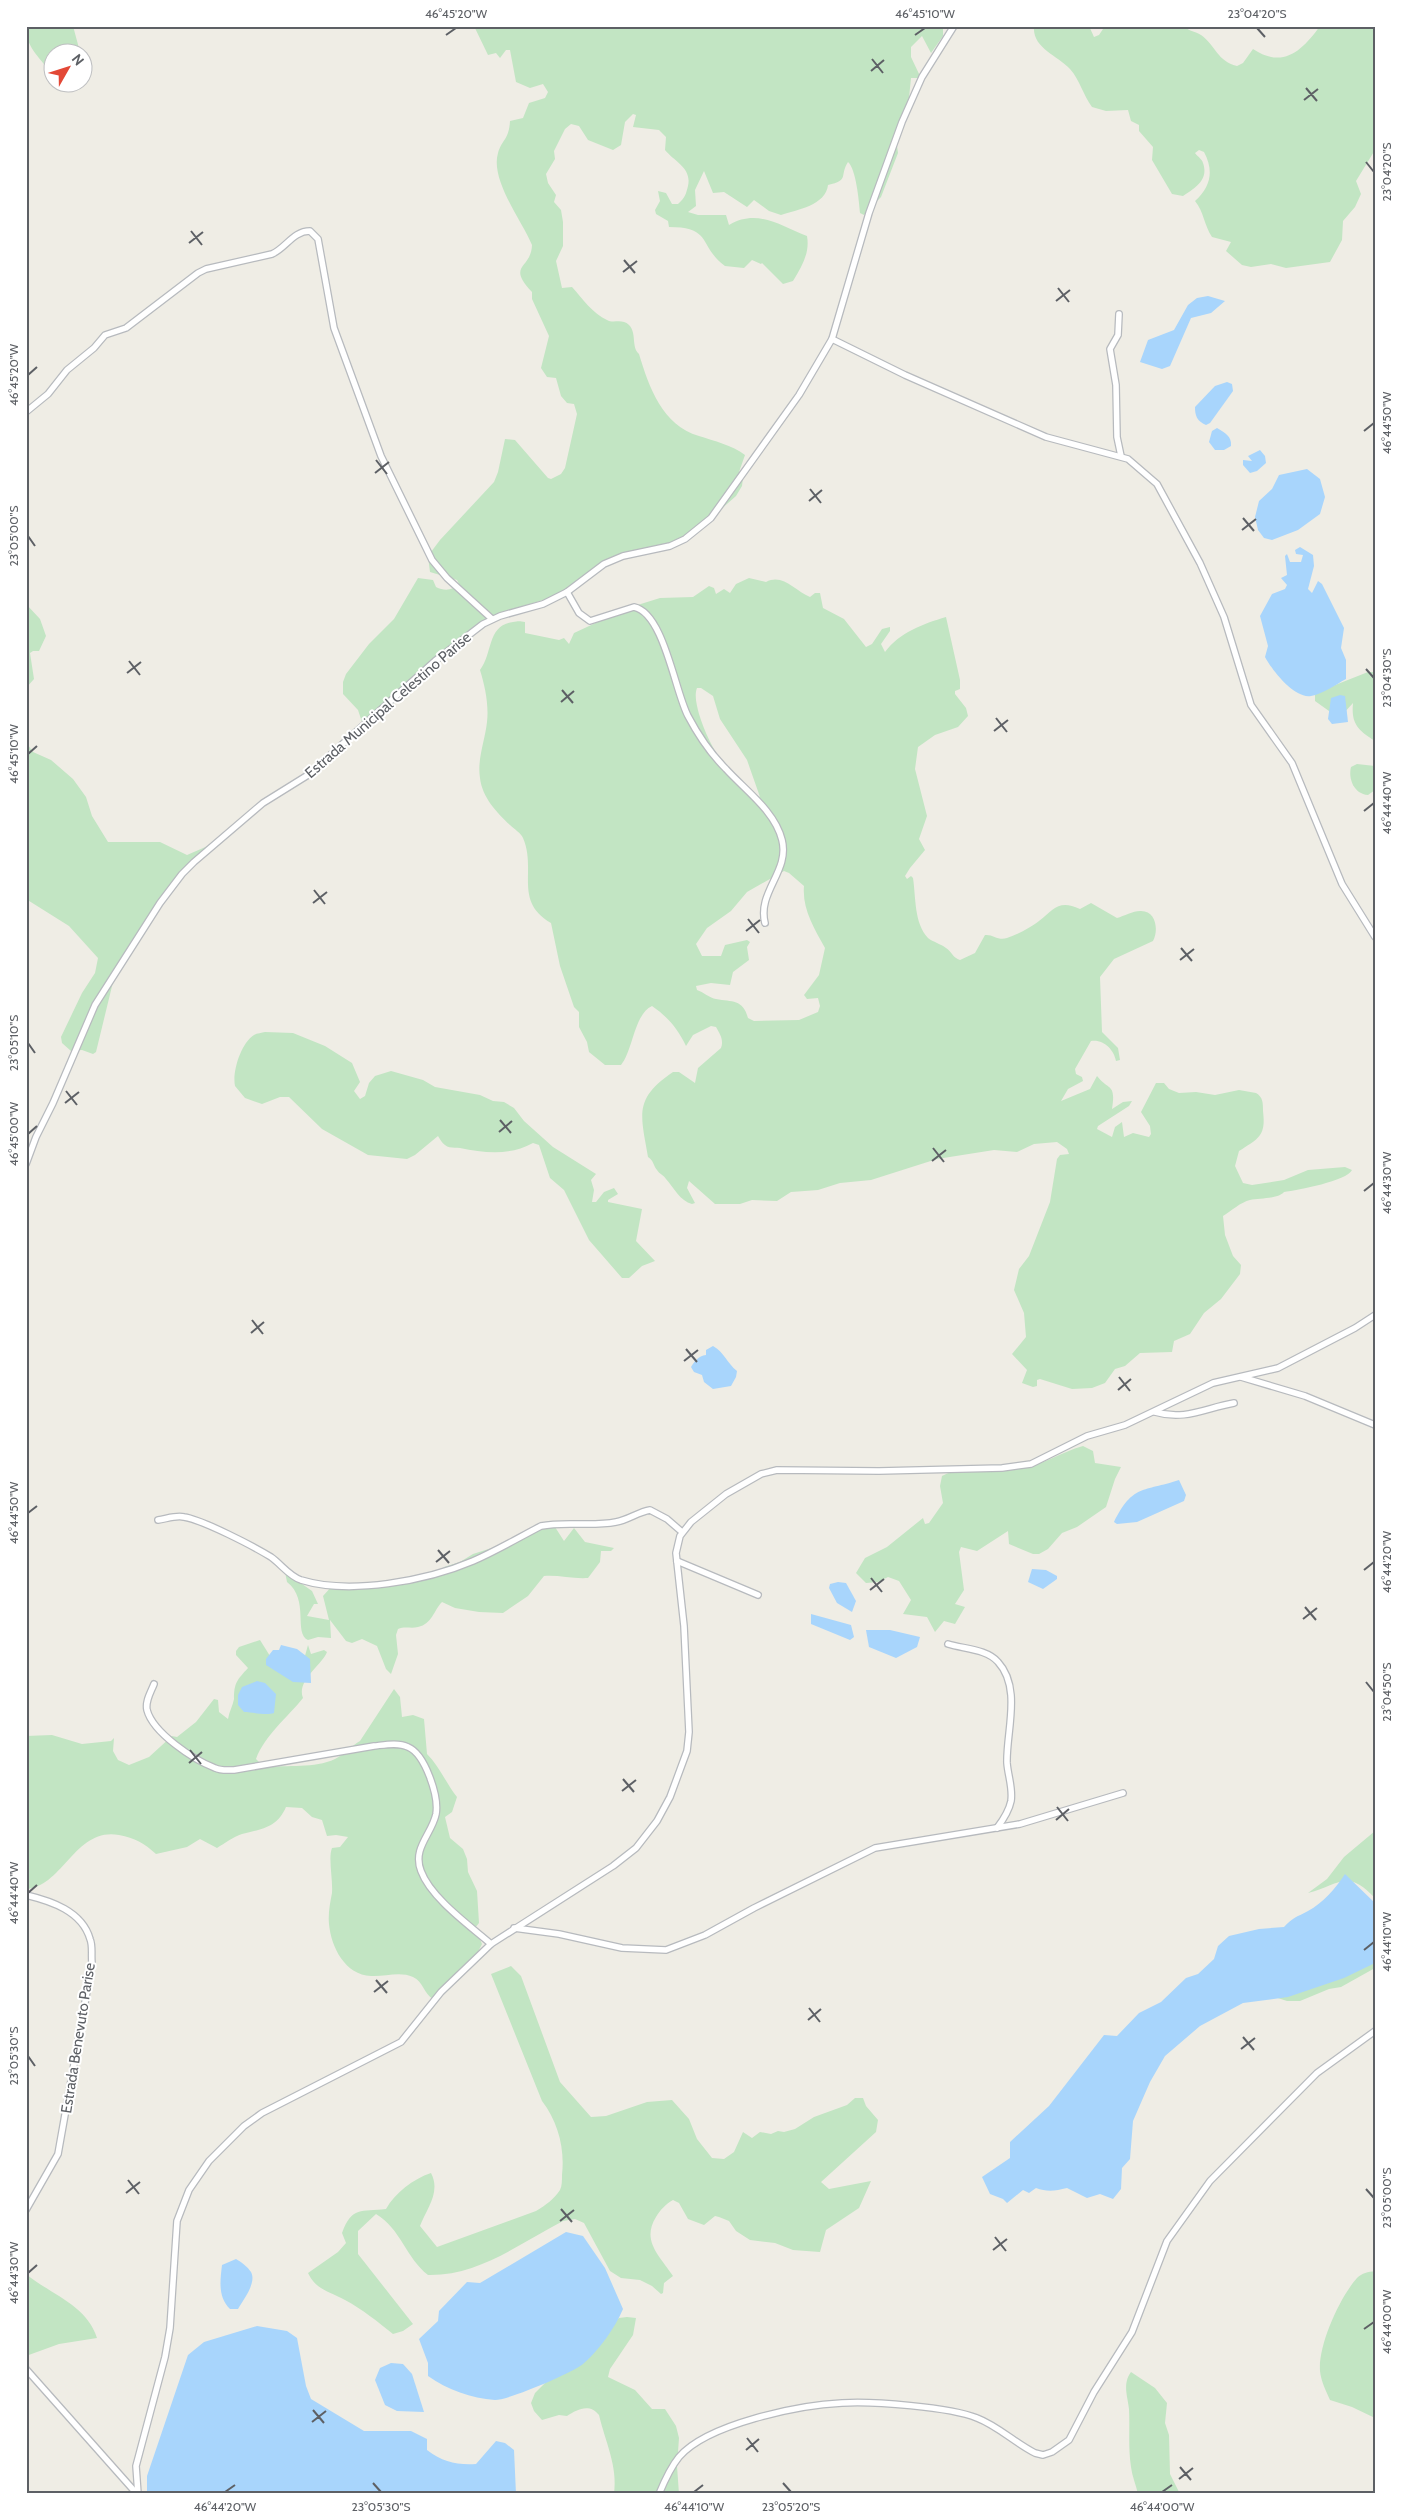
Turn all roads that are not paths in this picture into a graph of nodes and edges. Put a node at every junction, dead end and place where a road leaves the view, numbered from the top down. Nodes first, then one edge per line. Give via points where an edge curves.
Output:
1 (954, 26) edge
2 (1119, 314) dead end
3 (832, 339) junction
4 (26, 412) edge
5 (1121, 456) junction
6 (567, 592) junction
7 (492, 620) junction
8 (765, 923) dead end
9 (1375, 937) edge
10 (26, 1164) edge
11 (1375, 1315) edge
12 (1239, 1376) junction
13 (1234, 1403) dead end
14 (1155, 1412) junction
15 (1375, 1425) edge
16 (158, 1520) dead end
17 (682, 1532) junction
18 (677, 1561) junction
19 (758, 1595) dead end
20 (948, 1644) dead end
21 (154, 1684) dead end
22 (1123, 1793) dead end
23 (997, 1828) junction
24 (26, 1895) edge
25 (514, 1928) junction
26 (491, 1944) junction
27 (1375, 2032) edge
28 (26, 2210) edge
29 (26, 2369) edge
30 (137, 2494) edge
31 (658, 2494) edge

1 - 3 street, Estrada Municipal Celestino Parise via 922,77 902,122 869,213
2 - 5 street via 1118,334 1110,349
3 - 5 street via 1046,437
3 - 6 street, Estrada Municipal Celestino Parise via 799,395 711,518 692,535 670,546 623,556 604,564
4 - 7 street via 105,335 126,328 198,273 272,254 297,234 310,230 318,239 334,328 389,473 432,560
5 - 9 street via 1143,470 1167,500 1224,617 1251,704 1292,763 1342,884
6 - 7 street, Estrada Municipal Celestino Parise via 543,604
6 - 8 street via 579,613 590,621 640,608 660,634 687,714 697,732 724,768 764,808 780,833 784,853 782,866 763,906
7 - 10 street, Estrada Municipal Celestino Parise via 435,661 308,775 263,803 182,874 95,1005
11 - 12 street via 1278,1368
12 - 14 street via 1213,1383
12 - 15 street via 1305,1396
13 - 14 street via 1185,1416
14 - 17 street via 1087,1436 1031,1464 1002,1468 879,1471 777,1470 761,1474 709,1506
16 - 17 street via 184,1516 200,1522 272,1558 293,1576 322,1584 366,1585 404,1581 442,1571 470,1562 540,1526 553,1523 617,1522 650,1510
17 - 18 street
18 - 19 street
18 - 25 street via 690,1732 687,1751 670,1797 636,1848 614,1866
20 - 23 street via 992,1656 1000,1663 1009,1684 1007,1765 1011,1795 1008,1810
21 - 26 street via 147,1709 151,1718 163,1734 181,1748 217,1769 234,1770 396,1744 415,1752 430,1778 437,1800 436,1816 419,1849 421,1871 452,1911
22 - 23 street
23 - 25 street via 875,1848 761,1904 705,1936 666,1950 622,1948
24 - 28 street, Estrada Benevuto Parise via 63,1907 79,1920 90,1939 92,1963 58,2154
25 - 26 street
26 - 30 street via 441,1992 401,2042 262,2113 226,2142 189,2190 177,2220 170,2328 136,2466
27 - 31 street via 1317,2073 1210,2181 1191,2205 1168,2241 1132,2332 1064,2446 1044,2455 1022,2446 977,2418 918,2408 842,2403 744,2421 702,2440 679,2457
29 - 30 street

